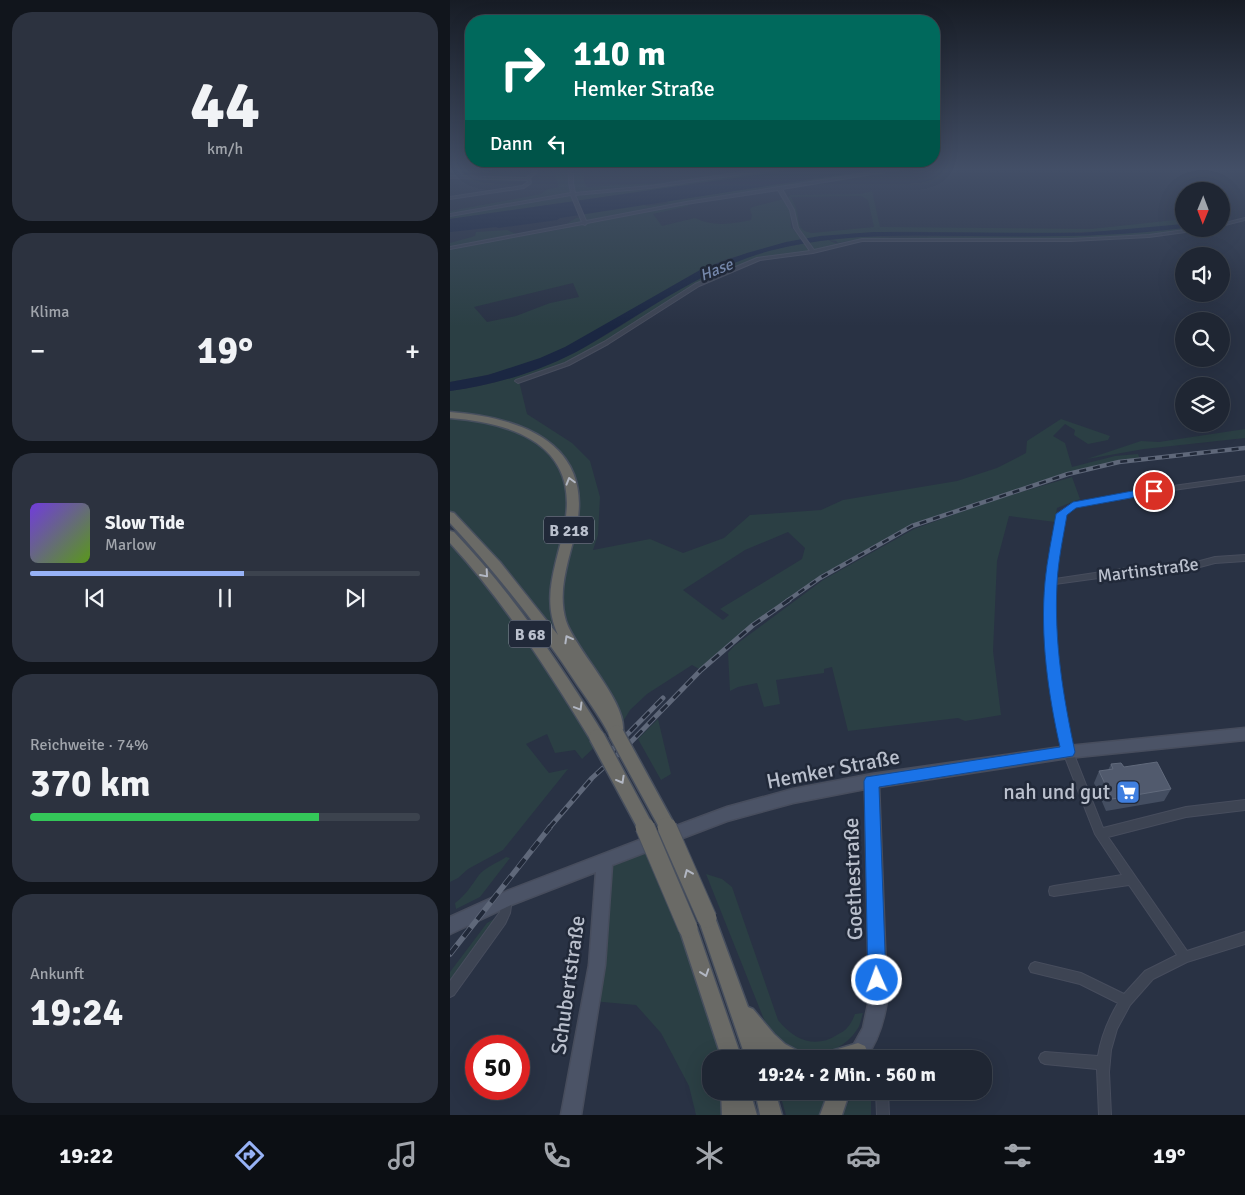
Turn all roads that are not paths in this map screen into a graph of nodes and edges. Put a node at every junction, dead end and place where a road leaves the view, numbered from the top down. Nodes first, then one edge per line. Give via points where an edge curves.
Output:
1 (584, 221) edge
2 (599, 221) edge
3 (794, 221) edge
4 (585, 224) junction
5 (1175, 232) edge
6 (450, 248) edge
7 (813, 252) junction
8 (518, 381) dead end
9 (450, 415) edge
10 (1245, 478) edge
11 (450, 516) edge
12 (451, 536) edge
13 (1245, 558) edge
14 (1051, 582) junction
15 (609, 712) junction
16 (1245, 734) edge
17 (1068, 752) junction
18 (872, 781) junction
19 (1245, 805) edge
20 (1100, 834) junction
21 (605, 861) junction
22 (1131, 880) junction
23 (1054, 891) dead end
24 (507, 899) junction
25 (450, 926) edge
26 (1245, 938) edge
27 (1185, 957) junction
28 (1035, 968) dead end
29 (450, 991) edge
30 (1126, 1001) junction
31 (739, 1008) junction
32 (729, 1050) edge
33 (753, 1050) edge
34 (776, 1050) edge
35 (863, 1050) edge
36 (1044, 1058) dead end
37 (1103, 1063) junction
38 (731, 1100) edge
39 (742, 1100) edge
40 (767, 1100) edge
41 (837, 1100) edge
42 (882, 1100) edge
43 (572, 1115) edge
44 (732, 1115) edge
45 (746, 1115) edge
46 (771, 1115) edge
47 (831, 1115) edge
48 (883, 1115) edge
49 (1106, 1115) edge

1 - 4 street
2 - 4 street
3 - 7 street
4 - 6 street
5 - 7 street via 1071,240 862,240
7 - 8 street via 760,259 697,285 606,344 567,364
15 -> 9 highway, B 218 via 570,644 556,605 558,572 573,500 573,487 564,464 546,444 522,429 488,419
10 - 14 street via 1073,505 1062,514
11 - 15 highway, B 68 via 507,578
12 -> 32 highway, B 68, bridge via 494,584 597,737 648,832 688,928
13 - 14 street, Martinstraße via 1215,560 1181,569 1128,571
14 - 17 street via 1051,662
31 -> 15 highway, B 68, bridge via 707,918 666,824 616,733
16 - 17 main road, Hemker Straße
17 - 18 main road, Hemker Straße
17 - 20 street
18 - 21 main road, Hemker Straße via 793,796 727,814
18 - 35 main road, Goethestraße via 878,1000 875,1020
19 - 20 street via 1186,812
20 - 22 street
21 - 24 main road, Hemker Straße
21 - 43 main road, Schubertstraße via 592,1002
22 - 23 street
22 - 27 street
24 - 25 main road, Hemker Straße
24 - 29 street via 501,920
26 - 27 street
27 - 30 street via 1149,976
28 - 30 street via 1081,978
30 - 37 street via 1111,1030
31 - 33 highway, B 68
31 - 34 highway, B 68
36 - 37 street
37 - 49 street
38 - 44 highway
39 - 45 highway
40 - 46 highway
41 - 47 highway
42 - 48 street

